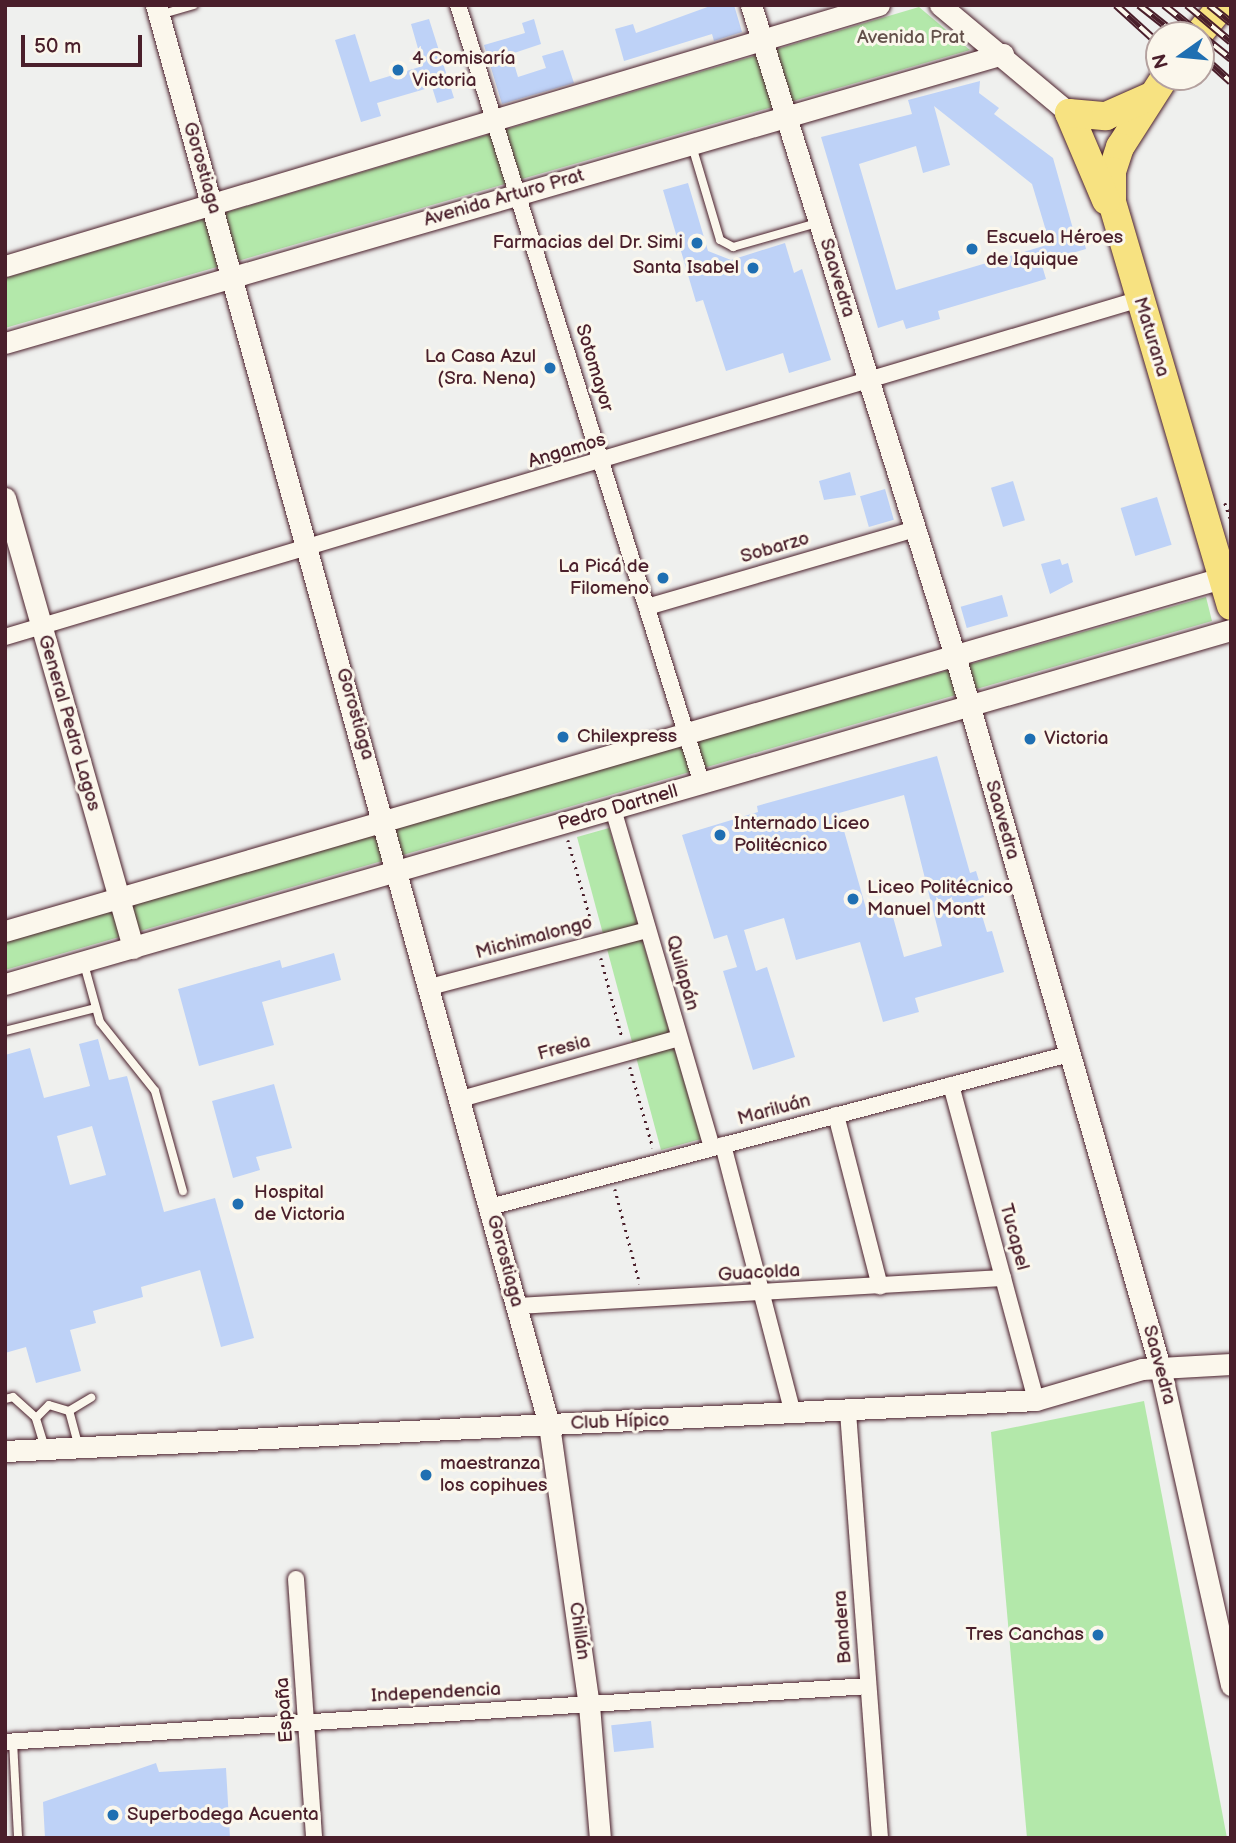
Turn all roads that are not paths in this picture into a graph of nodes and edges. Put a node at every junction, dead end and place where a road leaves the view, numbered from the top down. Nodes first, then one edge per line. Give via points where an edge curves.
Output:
1 (194, 5) edge
2 (457, 5) edge
3 (751, 5) edge
4 (879, 5) edge
5 (940, 5) edge
6 (1222, 5) edge
7 (157, 10) edge
8 (1209, 21) edge
9 (763, 40) junction
10 (1003, 54) junction
11 (1150, 91) edge
12 (1154, 91) edge
13 (1069, 113) junction
14 (787, 116) junction
15 (495, 122) junction
16 (1126, 133) junction
17 (691, 144) junction
18 (517, 194) junction
19 (213, 206) junction
20 (1115, 215) junction
21 (820, 223) junction
22 (5, 266) edge
23 (234, 276) junction
24 (1140, 299) junction
25 (5, 343) edge
26 (869, 381) junction
27 (601, 462) junction
28 (5, 498) edge
29 (915, 529) junction
30 (308, 549) junction
31 (1222, 578) junction
32 (1231, 606) edge
33 (647, 607) junction
34 (41, 626) junction
35 (1231, 631) edge
36 (5, 637) edge
37 (956, 659) junction
38 (969, 707) junction
39 (687, 736) junction
40 (702, 784) junction
41 (613, 809) junction
42 (386, 822) junction
43 (399, 871) junction
44 (119, 898) junction
45 (5, 930) edge
46 (648, 930) junction
47 (133, 948) junction
48 (83, 963) junction
49 (5, 984) edge
50 (430, 987) junction
51 (95, 1008) junction
52 (5, 1031) edge
53 (680, 1038) junction
54 (1069, 1054) junction
55 (951, 1085) junction
56 (461, 1099) junction
57 (836, 1115) junction
58 (717, 1147) junction
59 (183, 1191) dead end
60 (490, 1207) junction
61 (1003, 1278) junction
62 (880, 1286) junction
63 (764, 1295) junction
64 (517, 1307) junction
65 (1231, 1364) edge
66 (1160, 1367) junction
67 (90, 1398) dead end
68 (5, 1399) edge
69 (1036, 1399) junction
70 (69, 1411) junction
71 (848, 1412) junction
72 (793, 1414) junction
73 (36, 1418) junction
74 (549, 1425) junction
75 (79, 1448) junction
76 (45, 1450) junction
77 (5, 1451) edge
78 (296, 1579) dead end
79 (1231, 1685) edge
80 (868, 1686) junction
81 (589, 1705) junction
82 (307, 1722) junction
83 (9, 1742) edge
84 (18, 1838) edge
85 (314, 1838) edge
86 (600, 1838) edge
87 (880, 1838) edge

1 - 7 lane
2 - 15 street, Sotomayor
3 - 9 street, Saavedra
4 - 9 street
5 - 10 street
6 - 8 highway
7 - 19 street, Gorostiaga
9 - 14 street, Saavedra
9 - 15 street
10 - 13 street
10 - 14 street, Avenida Arturo Prat
11 - 13 highway via 1106,116
12 - 16 highway, Maturana
13 - 16 highway via 1092,131
13 - 20 highway
14 - 17 street, Avenida Arturo Prat
14 - 21 street, Saavedra
15 - 18 street, Sotomayor
15 - 19 street
16 - 20 highway, Maturana via 1111,181
17 - 18 street, Avenida Arturo Prat
17 - 21 lane via 720,240 733,247
18 - 23 street, Avenida Arturo Prat
18 - 27 street, Sotomayor
19 - 22 street
19 - 23 street, Gorostiaga
20 - 24 highway, Maturana
21 - 26 street, Saavedra
23 - 25 street, Avenida Arturo Prat
23 - 30 street, Gorostiaga
24 - 26 street, Angamos
24 - 31 highway, Maturana
26 - 27 street, Angamos
26 - 29 street, Saavedra
27 - 30 street, Angamos
27 - 33 street, Sotomayor
28 - 34 street, General Pedro Lagos
29 - 33 street, Sobarzo
29 - 37 street, Saavedra
30 - 34 street, Angamos
30 - 42 street, Gorostiaga
31 - 32 highway, Maturana
31 - 37 street
33 - 39 street, Sotomayor
34 - 36 street, Angamos
34 - 44 street, General Pedro Lagos
35 - 38 street, Pedro Dartnell
37 - 38 street, Saavedra
37 - 39 street
38 - 40 street, Pedro Dartnell
38 - 54 street, Saavedra
39 - 40 street, Sotomayor
39 - 42 street
40 - 41 street, Pedro Dartnell
41 - 43 street, Pedro Dartnell
41 - 46 street, Quilapán
42 - 43 street, Gorostiaga
42 - 44 street
43 - 47 street, Pedro Dartnell
43 - 50 street, Gorostiaga
44 - 45 street
44 - 47 street, General Pedro Lagos
46 - 50 street, Michimalongo
46 - 53 street, Quilapán
47 - 48 street, Pedro Dartnell
48 - 49 street, Pedro Dartnell
48 - 51 lane
50 - 56 street, Gorostiaga
51 - 52 lane
51 - 59 lane via 155,1091
53 - 56 street, Fresia
53 - 58 street, Quilapán
54 - 55 street, Mariluán
54 - 66 street, Saavedra
55 - 57 street, Mariluán
55 - 61 street, Tucapel
56 - 60 street, Gorostiaga
57 - 58 street, Mariluán
57 - 62 street
58 - 60 street, Mariluán
58 - 63 street, Quilapán
60 - 64 street, Gorostiaga
61 - 62 street, Guacolda
61 - 69 street, Tucapel
62 - 63 street, Guacolda
63 - 64 street, Guacolda
63 - 72 street, Quilapán
64 - 74 street, Gorostiaga
65 - 66 street, Club Hípico
66 - 69 street, Club Hípico
66 - 79 street, Saavedra
67 - 70 lane
68 - 73 lane via 13,1397
69 - 71 street, Club Hípico
70 - 73 lane via 49,1405
70 - 75 lane
71 - 72 street, Club Hípico
71 - 80 street, Bandera
72 - 74 street, Club Hípico
73 - 76 lane
74 - 75 street, Club Hípico
74 - 81 street, Chillán
75 - 76 street, Club Hípico
76 - 77 street, Club Hípico
78 - 82 street, España
80 - 81 street, Independencia
80 - 87 street, Bandera
81 - 82 street, Independencia
81 - 86 street, Chillán
82 - 83 street, Independencia
82 - 85 street, España
83 - 84 lane

